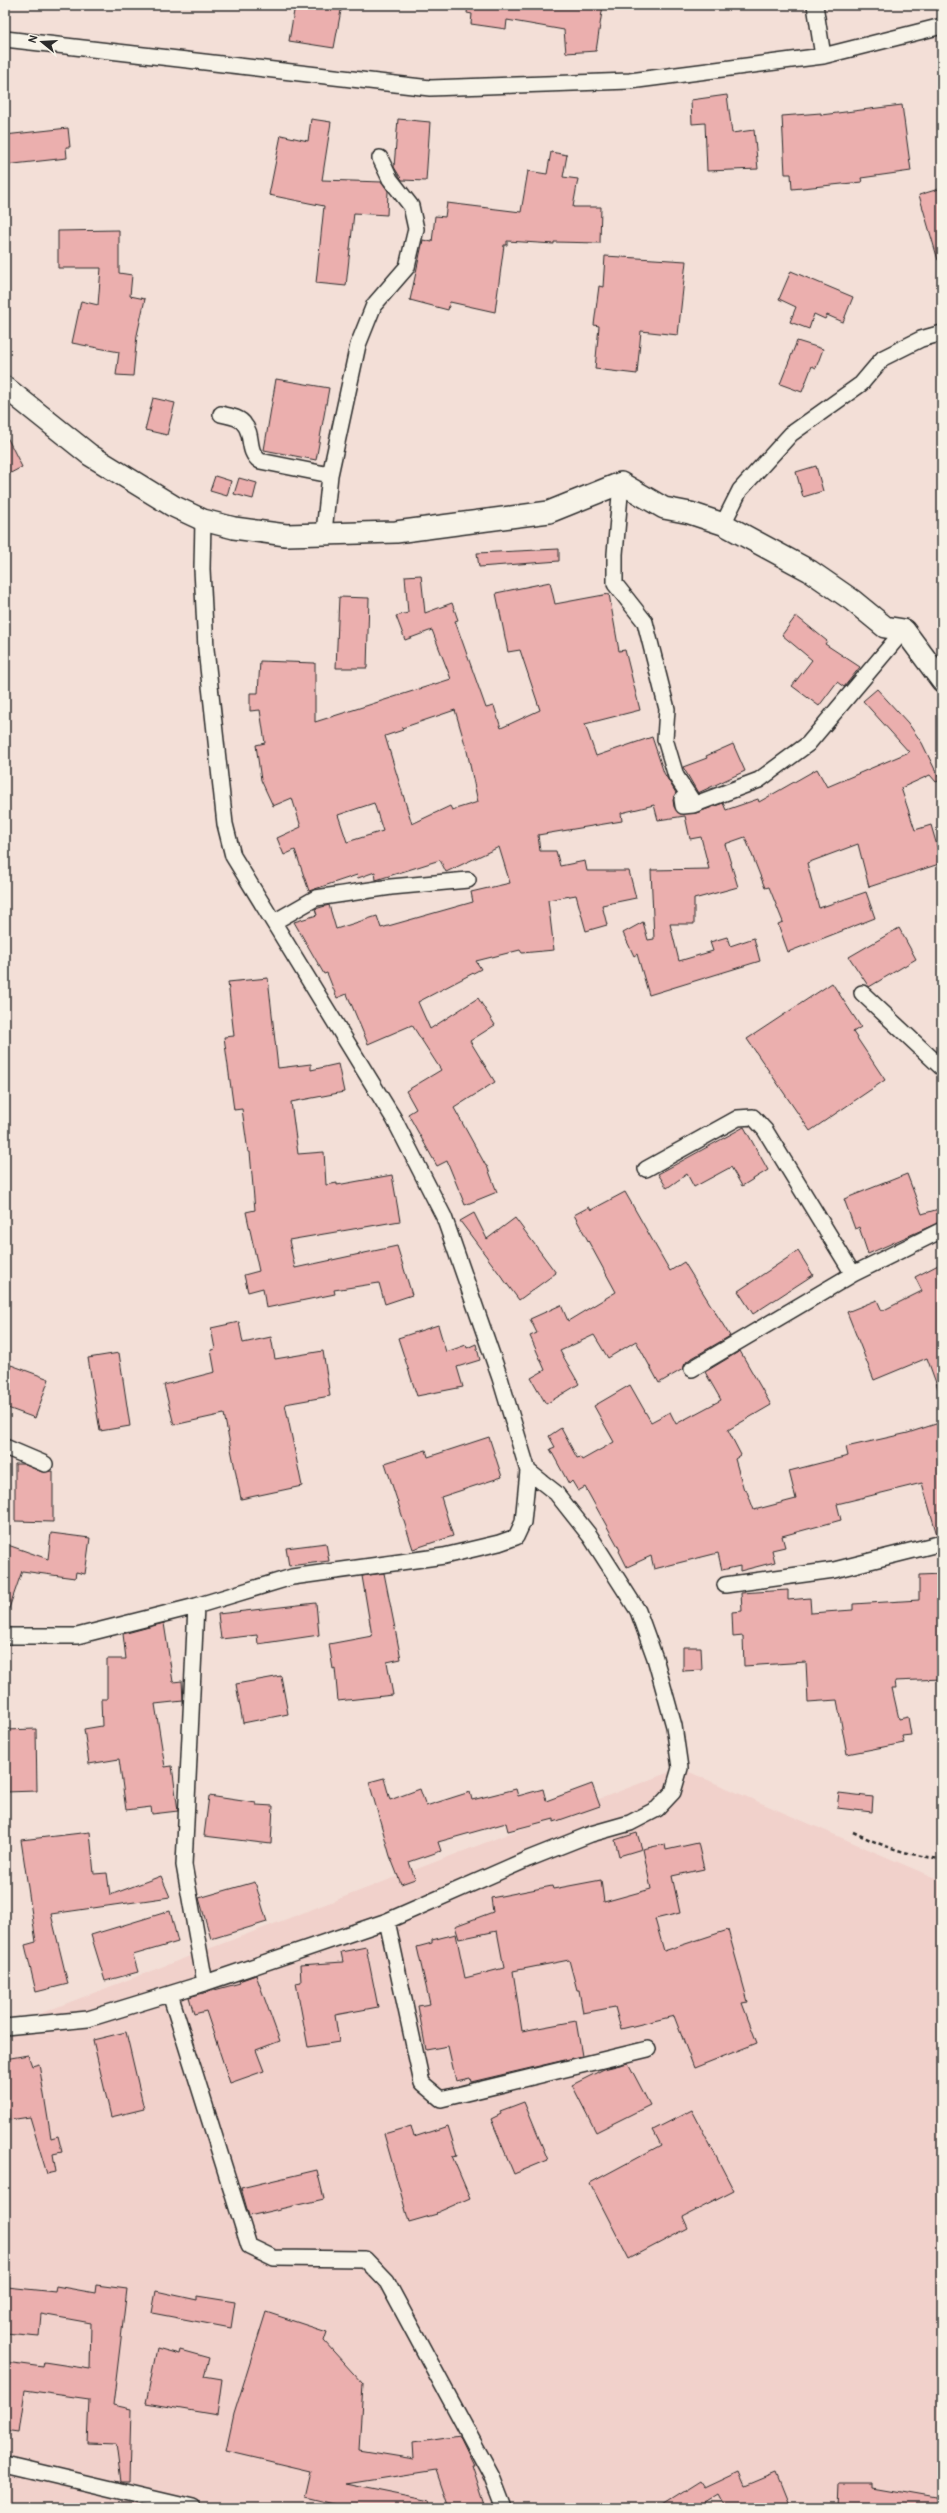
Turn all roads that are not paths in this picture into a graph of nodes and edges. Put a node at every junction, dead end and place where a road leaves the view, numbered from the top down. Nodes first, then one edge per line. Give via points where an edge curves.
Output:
1 (815, 5) edge
2 (942, 26) edge
3 (5, 40) edge
4 (823, 56) junction
5 (380, 158) dead end
6 (942, 333) edge
7 (5, 387) edge
8 (221, 414) dead end
9 (330, 475) junction
10 (621, 483) junction
11 (203, 520) junction
12 (723, 524) junction
13 (324, 532) junction
14 (904, 630) junction
15 (942, 681) edge
16 (468, 880) dead end
17 (274, 922) junction
18 (862, 992) dead end
19 (942, 1068) edge
20 (646, 1169) dead end
21 (942, 1230) edge
22 (853, 1274) junction
23 (692, 1369) dead end
24 (5, 1447) edge
25 (45, 1464) dead end
26 (528, 1471) junction
27 (942, 1543) edge
28 (725, 1585) dead end
29 (196, 1606) junction
30 (5, 1636) edge
31 (388, 1921) junction
32 (205, 1983) junction
33 (170, 1994) junction
34 (5, 2027) edge
35 (648, 2049) dead end
36 (5, 2464) edge
37 (193, 2508) edge
38 (504, 2508) edge

1 - 4 street
2 - 4 street
3 - 4 street via 430,88 630,81
5 - 9 street via 390,179 411,206 416,229 407,267 374,305 358,345
6 - 12 street via 904,346 883,358 861,384 791,434 740,490
7 - 11 main road via 90,455 173,506
8 - 9 street via 245,424 253,456 260,461
9 - 13 street
10 - 12 main road via 664,508
10 - 13 main road via 549,512 396,532
10 - 14 street via 615,584 645,622 667,709 665,739 676,776 691,799 682,799 683,806 693,805 759,780 808,744
11 - 13 main road via 234,528 286,535
11 - 17 street via 202,569 206,649 225,824 234,856
12 - 14 main road via 810,571 885,627
14 - 15 main road
16 - 17 street via 391,887 316,898
17 - 26 street via 394,1119 444,1217 500,1378
18 - 19 street
20 - 22 street via 738,1118 753,1117 765,1130
21 - 22 street
22 - 23 street
24 - 25 street
26 - 29 street via 523,1522 516,1537 499,1544 444,1556 292,1576
26 - 31 street via 556,1493 590,1536 638,1611 655,1658 674,1726 680,1768 673,1792 657,1809 630,1823 591,1834 528,1859
27 - 28 street via 834,1570
29 - 30 street via 77,1636
29 - 32 street via 184,1865
31 - 32 street
31 - 35 street via 422,2083 441,2099
32 - 33 street
33 - 34 street via 88,2019
33 - 38 street via 249,2246 274,2258 365,2260 387,2282 492,2477
36 - 37 street

